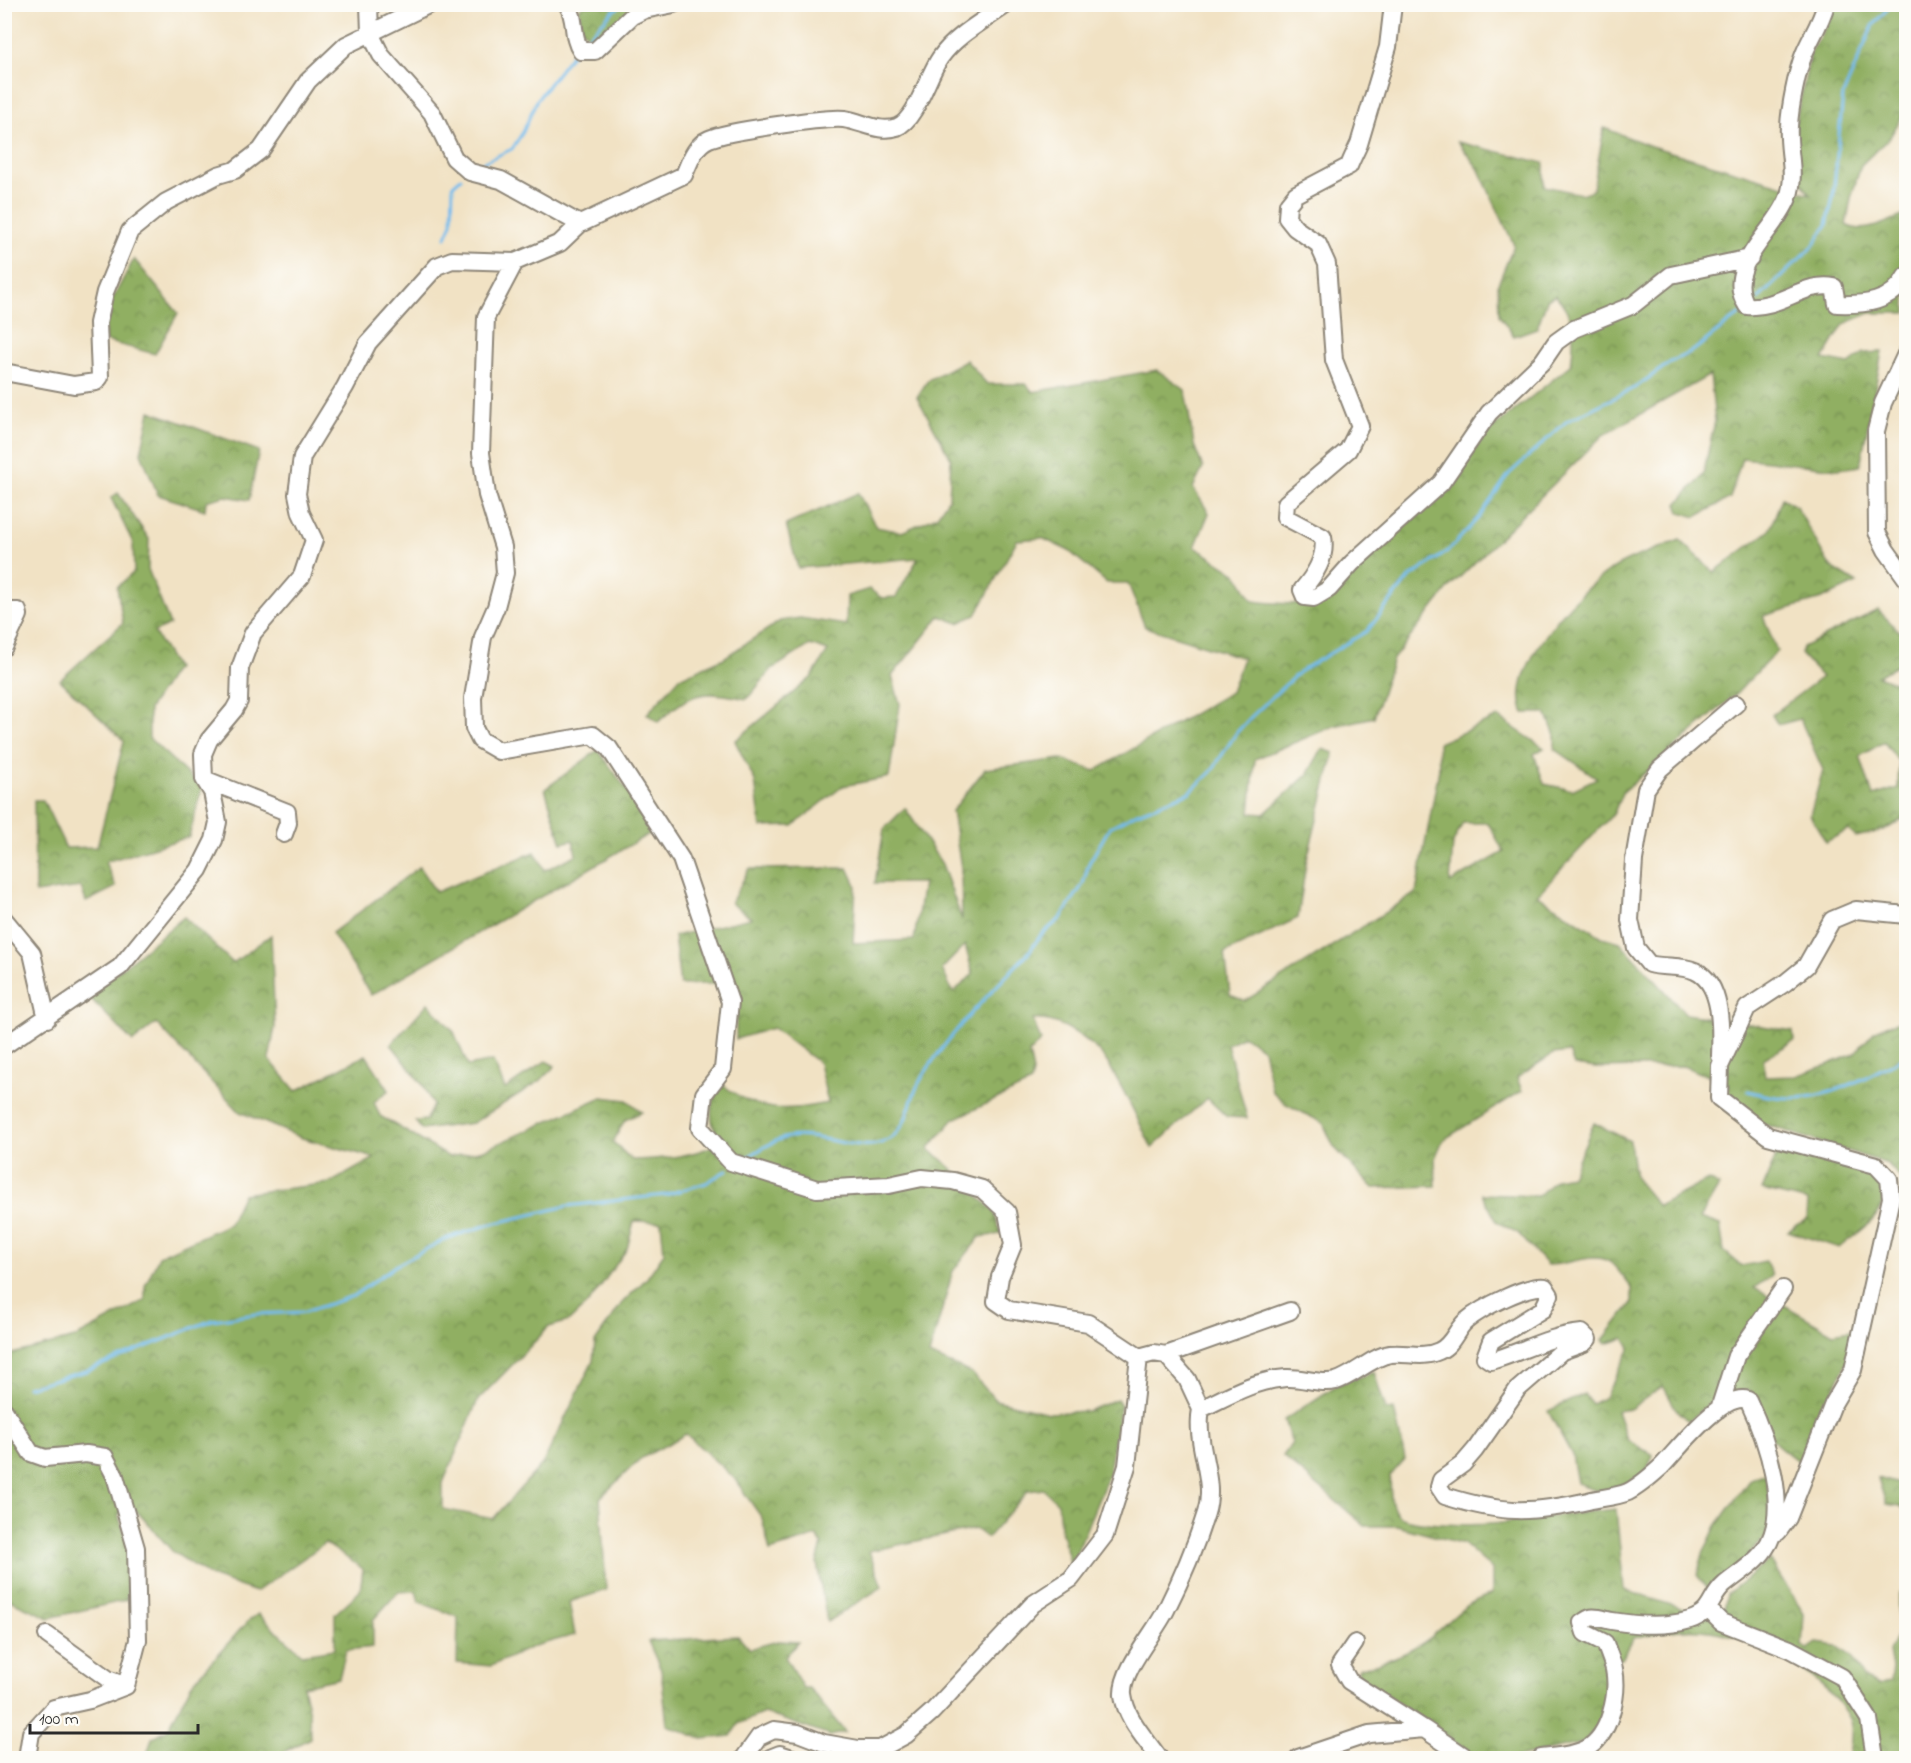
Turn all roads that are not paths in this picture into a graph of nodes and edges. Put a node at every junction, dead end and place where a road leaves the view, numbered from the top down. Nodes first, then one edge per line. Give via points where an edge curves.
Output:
1 (369, 4) edge
2 (430, 4) edge
3 (567, 4) edge
4 (674, 4) edge
5 (1007, 4) edge
6 (1393, 4) edge
7 (1826, 4) edge
8 (370, 33) junction
9 (580, 224) junction
10 (1750, 258) junction
11 (514, 262) junction
12 (1906, 276) edge
13 (1906, 354) edge
14 (4, 372) edge
15 (1906, 578) edge
16 (4, 611) edge
17 (4, 646) edge
18 (1736, 704) dead end
19 (204, 779) junction
20 (284, 834) dead end
21 (1906, 915) edge
22 (4, 919) edge
23 (47, 1019) junction
24 (4, 1046) edge
25 (1720, 1066) junction
26 (1783, 1289) dead end
27 (1290, 1311) dead end
28 (1166, 1355) junction
29 (1139, 1357) junction
30 (1201, 1409) junction
31 (1719, 1409) junction
32 (4, 1410) edge
33 (1765, 1550) junction
34 (1709, 1610) junction
35 (47, 1635) dead end
36 (1355, 1643) dead end
37 (126, 1686) junction
38 (1424, 1729) junction
39 (27, 1758) edge
40 (744, 1758) edge
41 (770, 1758) edge
42 (792, 1758) edge
43 (1159, 1758) edge
44 (1298, 1758) edge
45 (1467, 1758) edge
46 (1540, 1758) edge
47 (1875, 1758) edge

1 - 8 street
2 - 8 street
3 - 4 street via 581,51 595,51 632,16
5 - 9 street via 961,37 940,58 911,116 900,126 885,130 843,119 788,124 709,139 694,152 684,175
6 - 10 street via 1388,47 1349,166 1296,194 1288,204 1287,218 1318,244 1327,264 1334,360 1360,426 1348,450 1286,503 1285,517 1323,537 1325,545 1318,566 1302,590 1305,597 1314,598 1329,590 1352,563 1441,483 1489,413 1543,361 1556,342 1574,329 1633,305 1671,275
7 - 10 street via 1821,23 1803,54 1789,126 1792,171 1788,198
8 - 9 street via 381,55 432,113 454,158 470,172 501,180
8 - 14 street via 346,45 308,81 261,150 235,170 166,202 130,231 105,292 99,323 100,377 96,382 74,385
9 - 11 street via 560,243
10 - 12 street via 1741,272 1740,286 1747,306 1760,307 1821,284 1834,287 1837,304 1866,305 1886,297
11 - 19 street via 452,260 437,266 368,343 302,457 297,494 314,540 302,576 253,633 244,652 239,700 208,740 202,754
11 - 29 street via 486,317 481,453 487,495 503,547 505,573 483,637 473,698 474,728 480,741 499,751 593,735 609,748 681,859 730,1002 723,1069 704,1094 700,1128 731,1162 817,1189 889,1185 922,1178 982,1189 1007,1212 1012,1245 996,1301 1009,1310 1088,1323
13 - 15 street via 1883,402 1876,431 1877,532
16 - 17 street via 18,611 19,615
18 - 25 street via 1660,769 1646,789 1634,860 1630,920 1636,948 1649,964 1696,971 1713,990 1719,1009
19 - 20 street via 286,812
19 - 23 street via 212,792 218,822 199,870 120,967
21 - 25 street via 1856,910 1832,920 1806,966 1747,1008
22 - 23 street via 32,953
23 - 24 street
25 - 33 street via 1719,1098 1768,1136 1876,1165 1889,1179 1891,1198 1852,1370 1828,1414 1788,1518
26 - 31 street via 1736,1356
27 - 28 street
28 - 29 street
28 - 30 street via 1187,1378
29 - 40 street via 1127,1466 1105,1535 1071,1579 1033,1604 906,1736 880,1749 858,1749 824,1743 798,1732 774,1730 759,1737
30 - 31 street via 1249,1385 1288,1378 1334,1382 1388,1354 1419,1357 1441,1351 1466,1321 1536,1286 1545,1287 1550,1295 1543,1309 1491,1341 1485,1357 1491,1361 1568,1334 1581,1333 1588,1339 1562,1352 1517,1390 1469,1457 1441,1480 1439,1487 1445,1496 1502,1511 1532,1512 1626,1493 1662,1466
30 - 43 street via 1201,1451 1210,1488 1206,1512 1166,1610 1136,1660 1123,1693 1134,1723
31 - 33 street via 1732,1401 1748,1400 1769,1454 1778,1512
32 - 37 street via 31,1452 45,1458 86,1454 105,1457 115,1476 136,1548 138,1640
33 - 34 street via 1720,1589
34 - 46 street via 1690,1620 1659,1624 1591,1617 1582,1623 1585,1634 1605,1643 1614,1668 1616,1692 1608,1721 1597,1740 1586,1749
34 - 47 street via 1721,1622 1790,1649 1842,1677 1869,1719
35 - 37 street via 108,1679
36 - 38 street via 1341,1665 1349,1681
37 - 39 street via 54,1708 31,1733
38 - 44 street via 1369,1734
38 - 45 street
41 - 42 street via 780,1754

